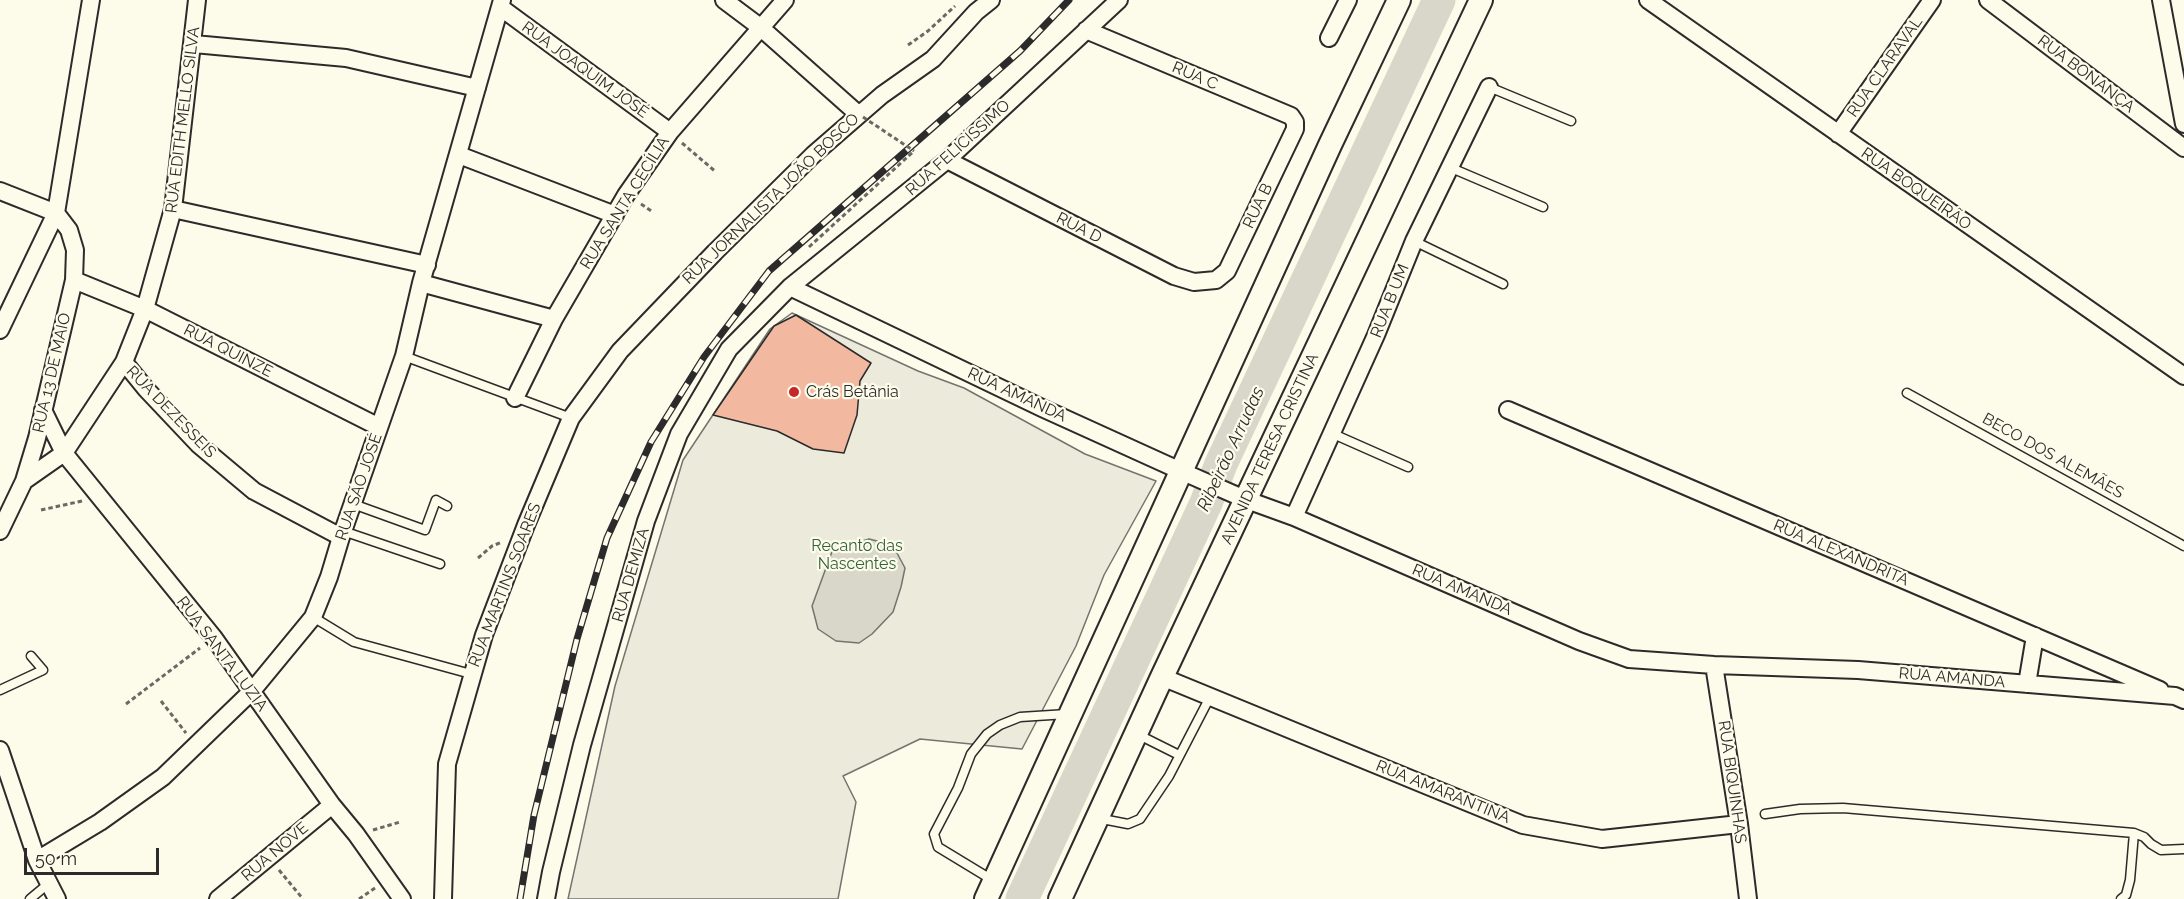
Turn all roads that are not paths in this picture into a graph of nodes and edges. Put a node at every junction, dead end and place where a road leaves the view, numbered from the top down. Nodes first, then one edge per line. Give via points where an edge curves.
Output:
1 (91, 0) edge
2 (197, 0) edge
3 (724, 0) edge
4 (785, 0) edge
5 (991, 0) edge
6 (1119, 0) edge
7 (1348, 0) edge
8 (1399, 0) edge
9 (1482, 0) edge
10 (1648, 0) edge
11 (1932, 0) edge
12 (1988, 0) edge
13 (2161, 0) edge
14 (501, 3) edge
15 (760, 27) junction
16 (1086, 30) junction
17 (1329, 39) dead end
18 (194, 44) junction
19 (1489, 87) joint
20 (477, 88) junction
21 (860, 116) junction
22 (1571, 121) dead end
23 (2184, 124) edge
24 (1295, 129) joint
25 (670, 132) junction
26 (1838, 134) junction
27 (2184, 148) edge
28 (459, 155) junction
29 (947, 160) junction
30 (1449, 167) junction
31 (0, 191) edge
32 (1543, 207) dead end
33 (173, 208) junction
34 (56, 213) junction
35 (615, 215) junction
36 (1414, 241) junction
37 (427, 265) junction
38 (74, 280) junction
39 (1216, 280) joint
40 (421, 284) junction
41 (1503, 284) dead end
42 (790, 287) junction
43 (146, 309) junction
44 (554, 319) junction
45 (0, 330) edge
46 (404, 356) junction
47 (124, 362) junction
48 (2184, 376) edge
49 (1906, 393) dead end
50 (515, 398) junction
51 (43, 410) junction
52 (1508, 410) dead end
53 (571, 418) junction
54 (379, 428) junction
55 (1330, 433) junction
56 (64, 453) junction
57 (1408, 467) dead end
58 (1191, 475) junction
59 (24, 482) junction
60 (1239, 496) junction
61 (353, 504) junction
62 (447, 506) dead end
63 (1294, 517) junction
64 (0, 531) edge
65 (342, 534) junction
66 (2184, 546) edge
67 (440, 564) dead end
68 (313, 617) junction
69 (2035, 636) junction
70 (31, 656) dead end
71 (1714, 665) junction
72 (471, 674) junction
73 (1162, 677) junction
74 (2027, 684) junction
75 (0, 690) edge
76 (252, 691) junction
77 (1210, 697) junction
78 (2179, 698) edge
79 (1071, 714) junction
80 (1136, 734) junction
81 (0, 753) edge
82 (1179, 755) junction
83 (332, 805) junction
84 (1765, 814) dead end
85 (1097, 818) junction
86 (1739, 824) junction
87 (2134, 833) junction
88 (2184, 849) edge
89 (37, 860) junction
90 (48, 884) junction
91 (990, 890) edge
92 (30, 899) edge
93 (57, 899) edge
94 (218, 899) edge
95 (402, 899) edge
96 (443, 899) edge
97 (546, 899) edge
98 (1060, 899) edge
99 (1748, 899) edge
100 (2121, 899) edge

1 - 34 street
2 - 18 street, RUA EDITH MELLO SILVA
3 - 15 street
4 - 15 street, RUA SANTA CECÍLIA
5 - 21 street, RUA JORNALISTA JOÃO BOSCO via 933,59
6 - 16 street, RUA FELICÍSSIMO
7 - 17 street
8 - 58 main road via 1330,145
9 - 60 main road, AVENIDA TERESA CRISTINA
10 - 26 street, RUA BOQUEIRÃO
11 - 26 street, RUA CLARAVAL
12 - 27 street, RUA BONANÇA
13 - 23 street
14 - 20 street, RUA SÃO JOSÉ
14 - 25 street, RUA JOAQUIM JOSÉ
15 - 21 street
15 - 25 street, RUA SANTA CECÍLIA
16 - 24 street, RUA C via 1291,116
16 - 29 street, RUA FELICÍSSIMO
18 - 20 street via 346,58
18 - 33 street, RUA EDITH MELLO SILVA
19 - 22 lane
19 - 30 street, RUA B UM
20 - 28 street, RUA SÃO JOSÉ
21 - 53 street, RUA JORNALISTA JOÃO BOSCO via 814,154 664,303 620,351
24 - 39 street, RUA B via 1227,271
25 - 35 street, RUA SANTA CECÍLIA
26 - 48 street, RUA BOQUEIRÃO
28 - 35 street
28 - 37 street, RUA SÃO JOSÉ
29 - 39 street, RUA D via 1174,276 1194,282
29 - 42 street, RUA FELICÍSSIMO
30 - 32 lane
30 - 36 street, RUA B UM
31 - 34 street
33 - 37 street
33 - 43 street, RUA EDITH MELLO SILVA
34 - 38 street, RUA 13 DE MAIO via 69,230 75,250
34 - 45 street
35 - 44 street, RUA SANTA CECÍLIA
36 - 41 lane
36 - 55 street, RUA B UM
37 - 40 street, RUA SÃO JOSÉ
38 - 43 street, RUA QUINZE
38 - 51 street, RUA 13 DE MAIO
40 - 44 street
40 - 46 street, RUA SÃO JOSÉ
42 - 58 street, RUA AMANDA
42 - 97 street, RUA DEMIZA via 729,349 680,434 646,520 589,722
43 - 47 street, RUA EDITH MELLO SILVA
43 - 54 street, RUA QUINZE
44 - 50 street, RUA SANTA CECÍLIA
46 - 50 lane
46 - 54 street, RUA SÃO JOSÉ
47 - 56 street, RUA EDITH MELLO SILVA
47 - 65 street, RUA DEZESSEIS via 198,444 254,491
49 - 66 lane, BECO DOS ALEMÃES
50 - 53 lane
51 - 56 street, RUA SANTA LUZIA
51 - 59 street, RUA 13 DE MAIO
52 - 69 street, RUA ALEXANDRITA
53 - 72 street, RUA MARTINS SOARES
54 - 61 street, RUA SÃO JOSÉ
55 - 57 lane
55 - 63 street, RUA B UM
56 - 59 street, RUA EDITH MELLO SILVA
56 - 76 street, RUA SANTA LUZIA via 214,638
58 - 60 street, RUA AMANDA
58 - 79 main road
59 - 64 street, RUA 13 DE MAIO
60 - 63 street, RUA AMANDA
60 - 73 main road, AVENIDA TERESA CRISTINA
61 - 62 lane via 425,530 436,500
61 - 65 street, RUA SÃO JOSÉ
63 - 71 street, RUA AMANDA via 1629,659
65 - 67 lane
65 - 68 street, RUA SÃO JOSÉ
68 - 72 lane via 354,642
68 - 76 street, RUA SÃO JOSÉ
69 - 74 street
69 - 78 street, RUA ALEXANDRITA
70 - 75 lane via 43,670
71 - 74 street, RUA AMANDA via 1858,670
71 - 86 street, RUA BIQUINHAS
72 - 96 street, RUA MARTINS SOARES via 447,764
73 - 77 street, RUA AMARANTINA
73 - 80 main road, AVENIDA TERESA CRISTINA
74 - 78 street, RUA AMANDA
76 - 83 street, RUA SANTA LUZIA
76 - 89 street, RUA SÃO JOSÉ via 163,777
77 - 82 lane
77 - 86 street, RUA AMARANTINA via 1523,825 1602,839
79 - 91 main road
79 - 91 lane via 1020,717 987,734 971,754 934,834 938,847
80 - 82 lane
80 - 85 main road, AVENIDA TERESA CRISTINA
81 - 89 street
82 - 85 lane via 1140,819 1128,824
83 - 94 street, RUA NOVE
83 - 95 street, RUA SANTA LUZIA
84 - 87 lane via 1842,808
85 - 98 main road, AVENIDA TERESA CRISTINA
86 - 99 street, RUA BIQUINHAS
87 - 88 lane via 2161,850
87 - 100 lane via 2130,880
89 - 90 street
90 - 92 lane
90 - 93 street

